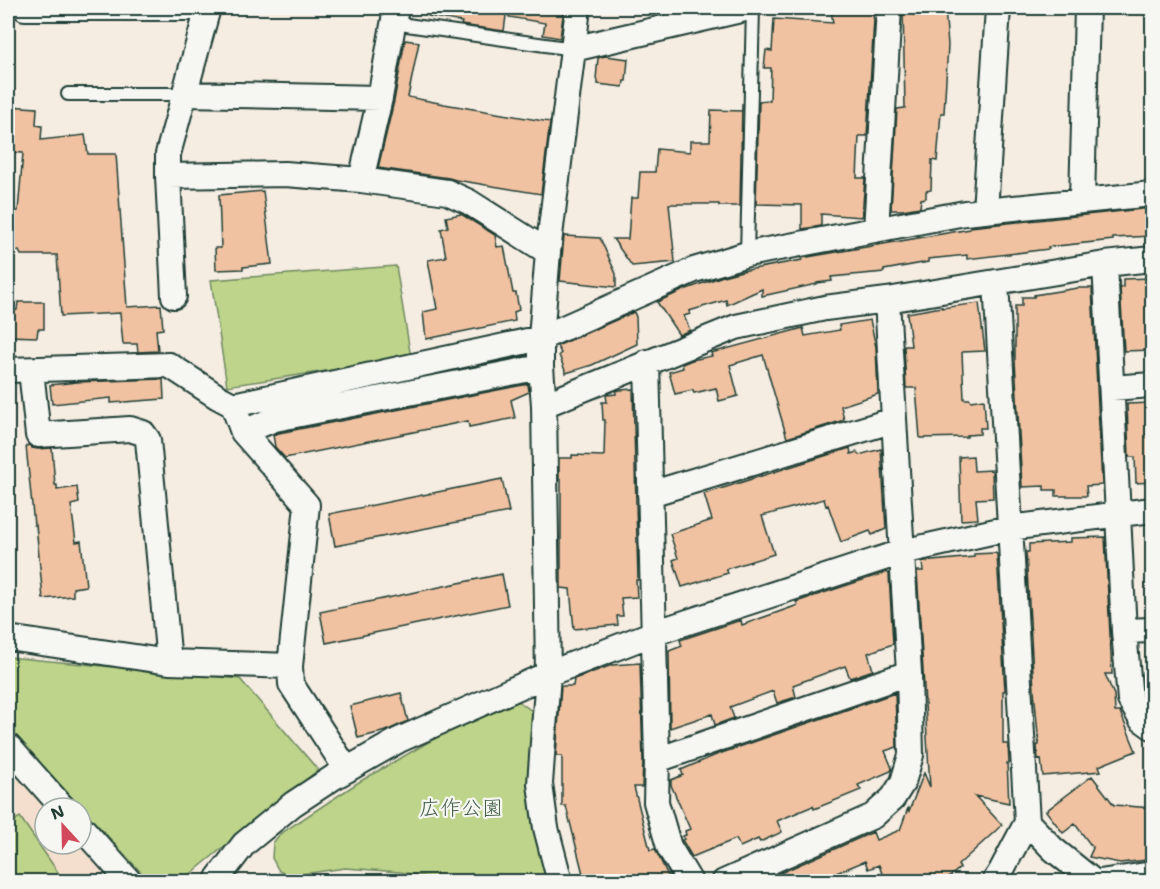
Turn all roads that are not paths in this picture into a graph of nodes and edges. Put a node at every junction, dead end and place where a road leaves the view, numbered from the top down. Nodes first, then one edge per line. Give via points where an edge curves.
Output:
1 (26, 8) edge
2 (208, 8) edge
3 (578, 8) edge
4 (751, 8) edge
5 (889, 8) edge
6 (998, 8) edge
7 (1087, 8) edge
8 (395, 15) edge
9 (573, 49) junction
10 (68, 94) dead end
11 (184, 94) junction
12 (380, 98) junction
13 (168, 176) junction
14 (361, 180) junction
15 (1152, 194) edge
16 (1082, 200) junction
17 (985, 211) junction
18 (876, 230) junction
19 (548, 252) junction
20 (747, 254) junction
21 (1152, 259) edge
22 (1105, 264) junction
23 (996, 282) junction
24 (174, 296) dead end
25 (887, 300) junction
26 (541, 338) junction
27 (647, 362) junction
28 (541, 367) junction
29 (19, 370) edge
30 (1152, 385) edge
31 (1112, 388) junction
32 (233, 405) junction
33 (544, 405) junction
34 (894, 420) junction
35 (243, 432) junction
36 (650, 494) junction
37 (1152, 510) edge
38 (1119, 513) junction
39 (1009, 528) junction
40 (902, 552) junction
41 (1152, 630) edge
42 (1124, 631) junction
43 (654, 633) junction
44 (8, 638) edge
45 (169, 663) junction
46 (290, 666) junction
47 (909, 673) junction
48 (548, 674) junction
49 (1152, 727) edge
50 (8, 746) edge
51 (657, 759) junction
52 (347, 770) junction
53 (52, 796) edge
54 (1027, 822) junction
55 (93, 840) edge
56 (1152, 874) edge
57 (130, 882) edge
58 (218, 882) edge
59 (560, 882) edge
60 (690, 882) edge
61 (724, 882) edge
62 (994, 882) edge
63 (1094, 882) edge
64 (1100, 882) edge

1 - 2 street
2 - 11 street
3 - 9 street
4 - 9 street
4 - 20 lane
5 - 18 street
6 - 17 street
7 - 16 street
8 - 9 lane
8 - 12 street
9 - 19 street
10 - 11 lane
11 - 12 street
11 - 13 street via 168,154
12 - 14 street
13 - 14 street via 285,174
13 - 24 street
14 - 19 street via 447,192
15 - 16 street
16 - 17 street
17 - 18 street
18 - 20 street
19 - 26 street
20 - 26 street via 694,270
21 - 22 street
22 - 23 street
22 - 31 street
23 - 25 street
23 - 39 street
25 - 27 street via 825,308 736,327
25 - 34 street
26 - 28 street
26 - 32 street
27 - 33 street
27 - 36 street
28 - 33 street
28 - 35 street via 275,419
29 - 32 street via 169,364
29 - 45 street via 38,435 130,429 148,440
30 - 31 street
31 - 38 street
32 - 35 street
33 - 48 street
34 - 36 street
34 - 40 street
35 - 46 street via 307,505
36 - 43 street
37 - 38 street
38 - 39 street
38 - 42 street
39 - 40 street
39 - 54 street
40 - 43 street
40 - 47 street
41 - 42 street
42 - 49 street via 1130,700 1141,719
43 - 48 street
43 - 51 street
44 - 45 street
45 - 46 street
46 - 52 street via 291,684
47 - 51 street
47 - 61 street via 911,755 903,782 893,798 873,816
48 - 52 street via 399,740
48 - 59 street via 540,784
50 - 53 street
51 - 60 street via 656,802 669,847
52 - 58 street via 293,804 244,844
54 - 62 street
54 - 63 street
55 - 57 street
56 - 64 street

